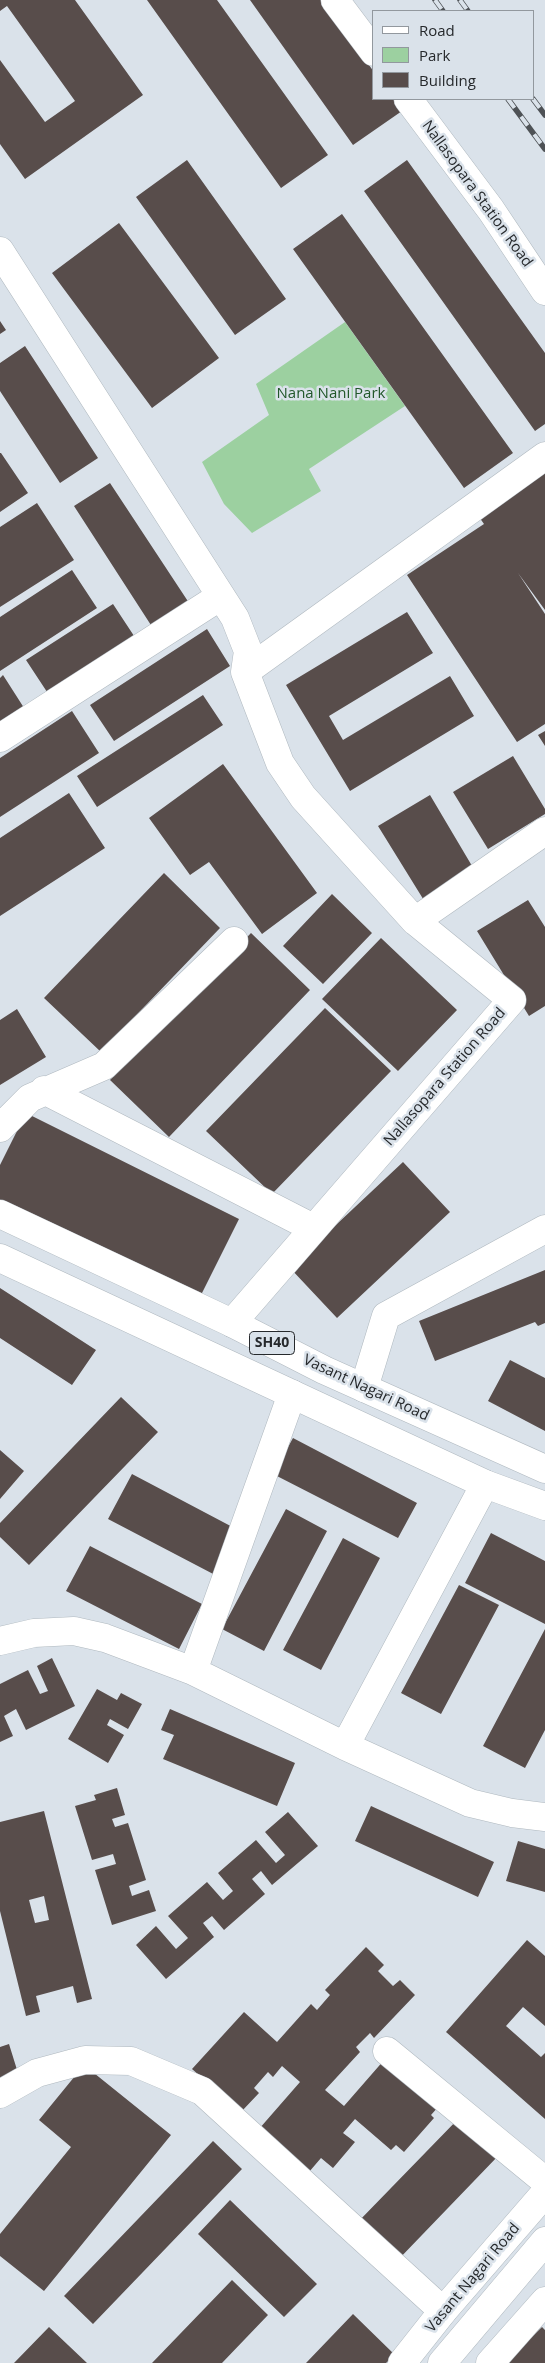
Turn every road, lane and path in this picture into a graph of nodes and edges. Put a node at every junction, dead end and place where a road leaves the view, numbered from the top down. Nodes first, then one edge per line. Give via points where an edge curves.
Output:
1 (335, 0) edge
2 (372, 49) edge
3 (409, 100) edge
4 (0, 251) edge
5 (545, 291) edge
6 (545, 456) edge
7 (221, 596) junction
8 (245, 672) junction
9 (0, 738) edge
10 (545, 831) edge
11 (415, 921) junction
12 (234, 941) dead end
13 (44, 1090) junction
14 (0, 1128) edge
15 (0, 1214) edge
16 (313, 1228) junction
17 (545, 1229) edge
18 (0, 1258) edge
19 (232, 1322) junction
20 (364, 1388) junction
21 (292, 1394) junction
22 (545, 1469) edge
23 (485, 1484) junction
24 (545, 1506) edge
25 (0, 1641) edge
26 (193, 1671) junction
27 (345, 1746) junction
28 (545, 1817) edge
29 (387, 2051) dead end
30 (0, 2094) edge
31 (545, 2181) edge
32 (545, 2193) edge
33 (545, 2242) edge
34 (545, 2301) edge
35 (443, 2311) junction
36 (402, 2363) edge
37 (442, 2363) edge
38 (490, 2363) edge

1 - 2 street
3 - 5 street, Nallasopara Station Road via 491,210
4 - 7 street
6 - 8 street
7 - 8 street via 235,618 248,651
7 - 9 street
8 - 11 street via 280,763 303,798
10 - 11 street
11 - 16 street, Nallasopara Station Road via 512,1000
12 - 13 street via 104,1066
13 - 14 street via 30,1098
13 - 16 street
15 - 19 street, Vasant Nagari Road / SH40
16 - 19 street, Nallasopara Station Road
17 - 20 street via 386,1316
18 - 21 street, SH40
19 - 20 street, Vasant Nagari Road / SH40
20 - 22 street, Vasant Nagari Road / SH40
21 - 23 street, SH40
21 - 26 street
23 - 24 street, SH40
23 - 27 street
25 - 26 street via 34,1633 74,1630 105,1638
26 - 27 street
27 - 28 street via 470,1803
29 - 31 street
30 - 35 street via 37,2073 85,2060 131,2061 202,2091
32 - 35 street, Vasant Nagari Road
33 - 37 street
34 - 38 street
35 - 36 street, Vasant Nagari Road

